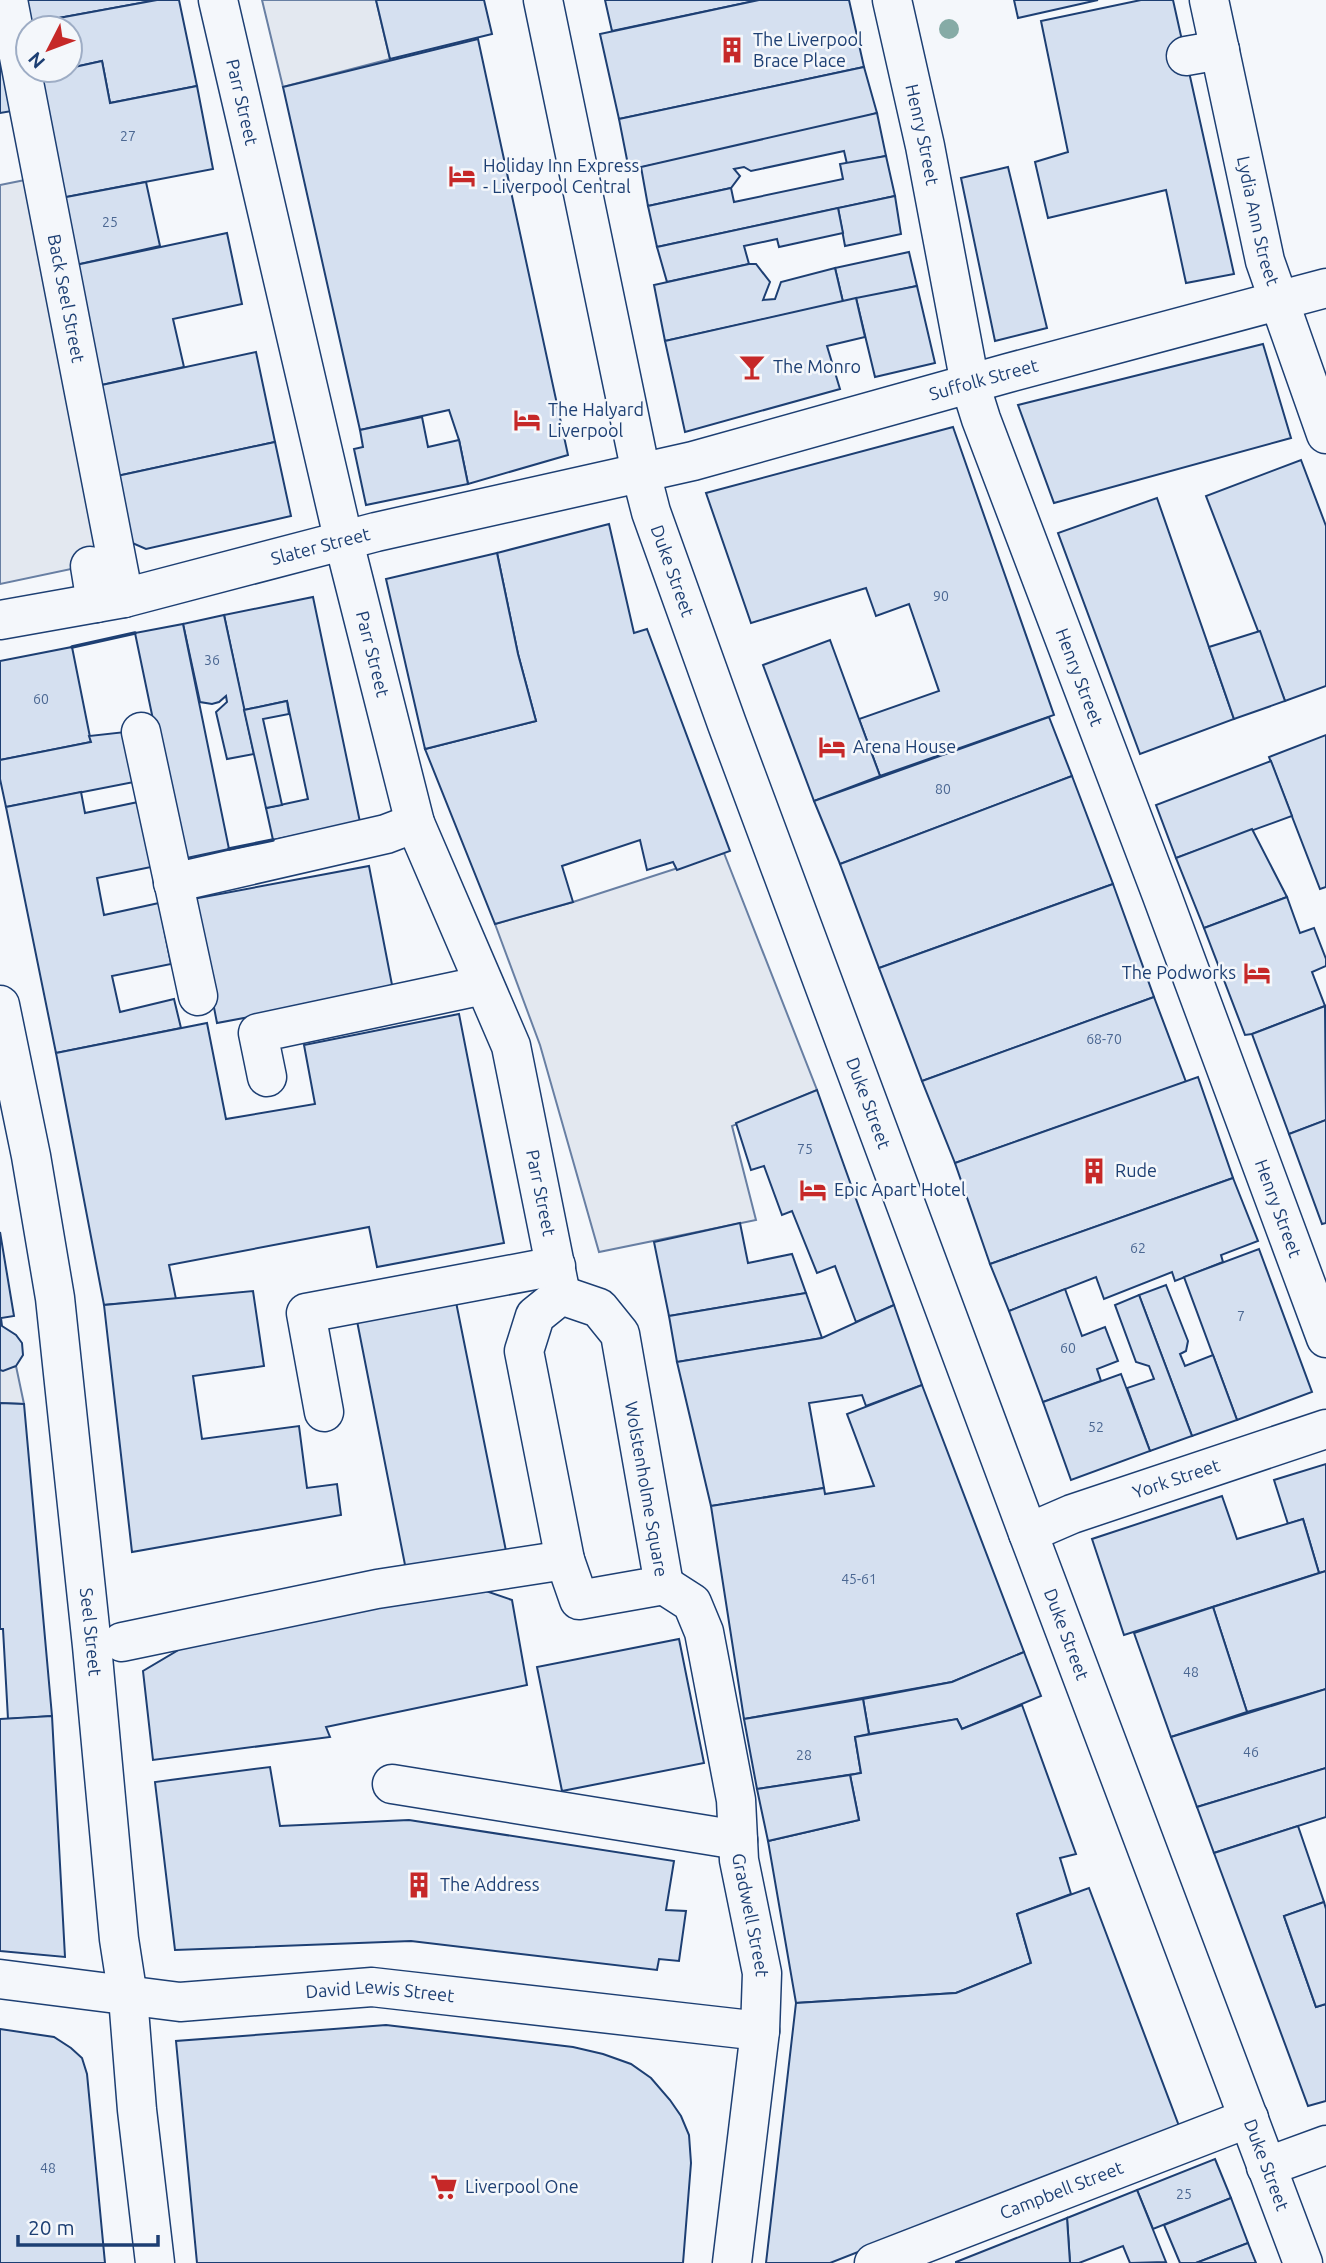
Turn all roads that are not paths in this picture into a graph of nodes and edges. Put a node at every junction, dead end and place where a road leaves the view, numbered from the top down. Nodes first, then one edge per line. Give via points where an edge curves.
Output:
1 (8, 0) edge
2 (218, 0) edge
3 (543, 0) edge
4 (892, 0) edge
5 (1209, 0) edge
6 (1326, 288) edge
7 (1279, 301) junction
8 (970, 384) junction
9 (1326, 434) edge
10 (640, 473) junction
11 (344, 542) junction
12 (90, 566) dead end
13 (110, 601) junction
14 (0, 620) edge
15 (141, 732) dead end
16 (415, 823) junction
17 (173, 883) junction
18 (484, 985) junction
19 (198, 996) dead end
20 (0, 1005) edge
21 (267, 1077) dead end
22 (15, 1158) edge
23 (559, 1280) junction
24 (1326, 1338) edge
25 (324, 1412) dead end
26 (1326, 1429) edge
27 (1028, 1533) junction
28 (565, 1560) junction
29 (664, 1585) junction
30 (122, 1642) dead end
31 (392, 1784) dead end
32 (737, 1840) junction
33 (0, 1979) edge
34 (128, 1997) junction
35 (760, 2031) junction
36 (1249, 2118) junction
37 (1326, 2145) edge
38 (1266, 2167) junction
39 (155, 2263) edge
40 (732, 2263) edge
41 (874, 2263) edge
42 (1303, 2263) edge

1 - 13 street, Back Seel Street
2 - 11 street, Parr Street
3 - 10 street, Duke Street
4 - 8 street, Henry Street
5 - 7 street, Lydia Ann Street via 1203,53
6 - 7 street, Suffolk Street
7 - 8 street, Suffolk Street
7 - 9 street, Lydia Ann Street
8 - 10 street, Suffolk Street
8 - 24 street, Henry Street
10 - 11 street, Slater Street
10 - 27 street, Duke Street via 727,724
11 - 13 street, Slater Street
11 - 16 street, Parr Street
12 - 13 street
13 - 14 street, Slater Street
15 - 17 street
16 - 17 street via 386,834
16 - 18 street, Parr Street
17 - 19 street
18 - 21 street via 258,1033
18 - 23 street, Parr Street via 511,1046
20 - 22 street, Seel Street
22 - 34 street, Seel Street via 55,1298
23 - 25 street via 306,1313
23 - 28 street, Wolstenholme Square via 534,1316 524,1351
23 - 29 street, Wolstenholme Square via 599,1308 620,1334
26 - 27 street, York Street
27 - 36 street, Duke Street
28 - 29 street, Wolstenholme Square via 579,1600
28 - 30 street via 377,1589
29 - 32 street, Gradwell Street via 692,1603 704,1632 736,1800
31 - 32 street
32 - 35 street, Gradwell Street via 762,1973
33 - 34 street, David Lewis Street
34 - 35 street, David Lewis Street via 180,2002 372,1987
34 - 39 street, Seel Street
35 - 40 street, Gradwell Street
36 - 38 street, Duke Street
36 - 41 street, Campbell Street
37 - 38 street
38 - 42 street, Duke Street

